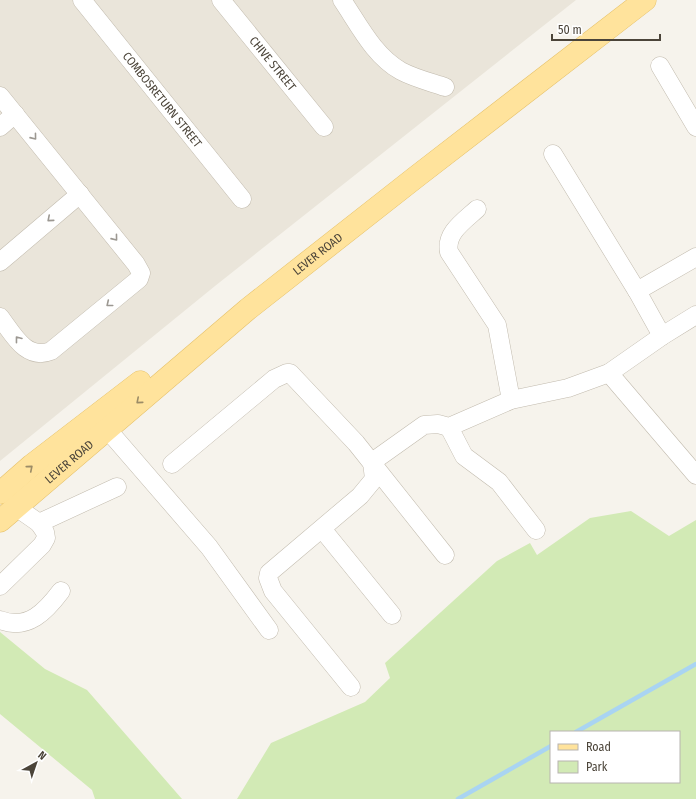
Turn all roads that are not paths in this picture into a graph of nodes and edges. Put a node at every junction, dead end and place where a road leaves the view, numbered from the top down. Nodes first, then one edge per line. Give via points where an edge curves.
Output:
1 (82, 0) edge
2 (221, 0) edge
3 (342, 0) edge
4 (622, 0) edge
5 (644, 0) edge
6 (660, 66) dead end
7 (445, 87) dead end
8 (0, 96) edge
9 (15, 114) junction
10 (0, 127) edge
11 (324, 127) dead end
12 (696, 127) edge
13 (552, 154) dead end
14 (80, 194) junction
15 (242, 199) dead end
16 (477, 209) dead end
17 (696, 257) edge
18 (0, 262) edge
19 (637, 291) junction
20 (696, 316) edge
21 (0, 317) edge
22 (662, 336) junction
23 (609, 373) junction
24 (511, 400) junction
25 (449, 427) junction
26 (107, 429) junction
27 (372, 462) junction
28 (172, 464) dead end
29 (696, 475) edge
30 (117, 487) dead end
31 (5, 507) edge
32 (39, 523) junction
33 (323, 530) junction
34 (536, 530) dead end
35 (446, 556) dead end
36 (0, 586) edge
37 (61, 591) dead end
38 (392, 614) dead end
39 (0, 620) edge
40 (269, 630) dead end
41 (351, 687) dead end

1 - 15 street, COMBOSRETURN STREET
2 - 11 street, CHIVE STREET
3 - 7 street via 374,49 386,61 402,72
31 -> 4 main road, LEVER ROAD via 38,460 410,173
5 -> 26 main road, LEVER ROAD via 248,309
6 - 12 street
8 - 9 street
9 - 10 street
9 -> 14 street
13 - 19 street
14 -> 18 street
14 -> 21 street via 136,264 141,273 139,279 51,351 45,353 28,351
16 - 24 street via 450,236 449,252 497,326
17 - 19 street
19 - 22 street
20 - 22 street
22 - 23 street
23 - 24 street via 568,388
23 - 29 street
24 - 25 street
25 - 27 street via 431,424 420,427
25 - 34 street via 464,456 499,482
26 - 31 main road, LEVER ROAD
26 - 40 street via 209,547
27 - 28 street via 295,376 287,373 274,380
27 - 33 street via 375,475 372,482
27 - 35 street
30 - 32 street
31 - 32 street
32 - 36 street via 46,538 42,545
33 - 38 street
33 - 41 street via 272,570 268,578 273,591
37 - 39 street via 38,617 20,622

